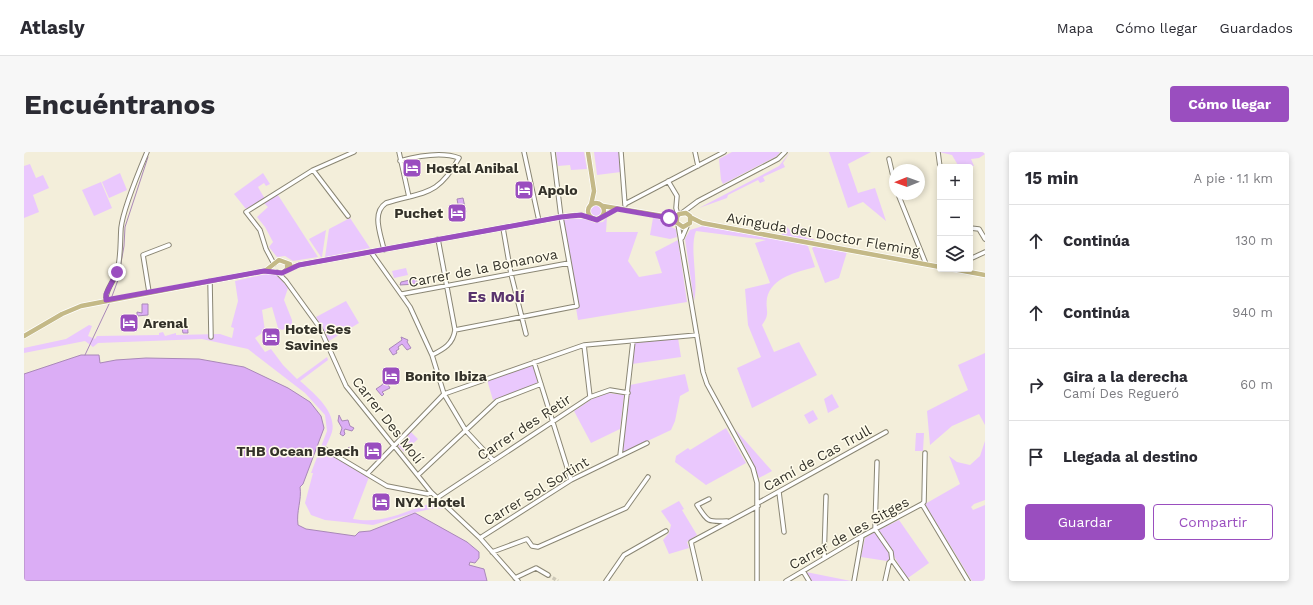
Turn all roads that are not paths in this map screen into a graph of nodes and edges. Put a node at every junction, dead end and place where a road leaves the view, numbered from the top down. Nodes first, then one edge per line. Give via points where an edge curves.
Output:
1 (147, 152) edge
2 (354, 152) edge
3 (399, 152) edge
4 (524, 152) edge
5 (553, 152) edge
6 (588, 152) edge
7 (621, 152) edge
8 (695, 152) edge
9 (724, 152) edge
10 (785, 152) edge
11 (938, 152) edge
12 (889, 158) dead end
13 (400, 161) junction
14 (890, 164) edge
15 (940, 164) edge
16 (698, 166) junction
17 (313, 170) junction
18 (668, 182) junction
19 (594, 191) junction
20 (409, 197) junction
21 (900, 200) edge
22 (625, 204) junction
23 (602, 205) junction
24 (692, 205) junction
25 (590, 206) junction
26 (617, 209) junction
27 (624, 210) junction
28 (680, 214) junction
29 (575, 215) junction
30 (348, 216) dead end
31 (590, 216) junction
32 (604, 216) junction
33 (690, 216) junction
34 (561, 217) junction
35 (669, 218) junction
36 (539, 221) junction
37 (702, 223) junction
38 (678, 224) junction
39 (688, 225) junction
40 (503, 228) junction
41 (973, 228) edge
42 (438, 239) junction
43 (682, 239) junction
44 (985, 239) edge
45 (168, 245) dead end
46 (384, 250) junction
47 (371, 252) junction
48 (985, 252) edge
49 (270, 256) junction
50 (973, 258) edge
51 (279, 260) junction
52 (569, 263) junction
53 (274, 264) junction
54 (287, 264) junction
55 (926, 264) junction
56 (299, 265) junction
57 (937, 266) edge
58 (286, 270) junction
59 (264, 271) junction
60 (277, 272) junction
61 (970, 272) edge
62 (512, 274) junction
63 (985, 275) edge
64 (210, 281) junction
65 (286, 281) junction
66 (447, 286) junction
67 (148, 292) junction
68 (402, 294) junction
69 (109, 299) junction
70 (522, 317) junction
71 (455, 330) junction
72 (526, 334) dead end
73 (697, 335) junction
74 (24, 336) edge
75 (211, 337) dead end
76 (633, 341) junction
77 (584, 345) junction
78 (432, 355) junction
79 (534, 362) junction
80 (541, 384) junction
81 (628, 393) junction
82 (444, 394) junction
83 (590, 397) junction
84 (553, 422) junction
85 (466, 432) junction
86 (886, 432) dead end
87 (647, 443) dead end
88 (395, 446) junction
89 (325, 449) dead end
90 (925, 453) dead end
91 (620, 456) junction
92 (493, 460) junction
93 (877, 462) dead end
94 (367, 474) junction
95 (418, 475) junction
96 (648, 477) dead end
97 (571, 480) junction
98 (431, 492) junction
99 (779, 492) junction
100 (826, 496) dead end
101 (437, 498) junction
102 (708, 499) dead end
103 (922, 504) junction
104 (758, 505) junction
105 (729, 521) junction
106 (875, 529) junction
107 (666, 531) dead end
108 (784, 532) dead end
109 (862, 536) junction
110 (480, 538) junction
111 (492, 552) junction
112 (824, 558) junction
113 (892, 560) junction
114 (803, 571) junction
115 (548, 575) tunnel mouth
116 (515, 578) junction
117 (518, 581) edge
118 (606, 581) edge
119 (700, 581) edge
120 (757, 581) edge
121 (786, 581) edge
122 (809, 581) edge
123 (854, 581) edge
124 (886, 581) edge
125 (907, 581) edge
126 (968, 581) edge

1 - 69 street via 121,228 117,272 106,294
2 - 17 street
3 - 13 street
4 - 36 street
5 - 34 street
6 - 19 main road
7 - 22 street
8 - 16 street
9 - 16 street
10 - 24 street via 778,159
11 - 15 street
12 - 14 street
13 - 20 street
13 - 20 street via 432,153 449,153 460,158 451,173 438,186 424,194
16 - 18 street
17 - 30 street
17 - 49 street via 246,212 260,230
18 - 22 street
18 - 28 street via 677,196 676,208
19 - 23 main road
19 - 25 main road
20 - 46 street via 380,206 377,214
21 - 55 street
22 - 27 street
23 - 25 main road via 595,203
23 - 26 main road
23 - 32 main road
24 - 28 street
24 - 33 street
25 - 29 main road
25 - 31 main road
26 - 27 main road
26 - 32 main road
27 - 35 main road
28 - 33 main road, Avinguda del Doctor Fleming
28 - 35 main road
28 - 38 main road
29 - 31 main road
29 - 34 main road
31 - 32 main road via 597,220
33 - 37 main road, Avinguda del Doctor Fleming
33 - 39 main road
34 - 36 main road
34 - 52 street
35 - 38 main road
36 - 40 main road
37 - 39 main road, Avinguda del Doctor Fleming
37 - 55 main road, Avinguda del Doctor Fleming
38 - 39 main road via 683,227
38 - 43 street
39 - 43 street
40 - 42 main road
40 - 62 street
41 - 44 street via 979,229
42 - 46 main road
42 - 66 street
43 - 73 street
45 - 67 street via 143,256
46 - 47 main road
47 - 56 main road
47 - 68 street
48 - 50 street
49 - 51 street
49 - 53 street
51 - 53 main road
51 - 54 main road
52 - 62 street, Carrer de la Bonanova
52 - 70 street via 577,306
53 - 59 main road
53 - 60 main road
54 - 56 main road
54 - 58 main road
55 - 57 main road, Avinguda del Doctor Fleming
56 - 58 main road
58 - 60 main road via 282,273
58 - 65 street
59 - 60 main road
59 - 64 main road
60 - 65 street, Carrer Des Molí
61 - 63 main road
62 - 66 street, Carrer de la Bonanova
62 - 70 street
64 - 67 main road
64 - 75 street
65 - 88 street, Carrer Des Molí via 320,328 346,386
66 - 68 street, Carrer de la Bonanova
66 - 71 street
67 - 69 main road
68 - 78 street
69 - 74 main road via 70,310
70 - 71 street
70 - 72 street
71 - 78 street via 452,342 442,351
73 - 76 street
73 - 104 street via 706,384 754,468 758,483
76 - 77 street
76 - 81 street
77 - 79 street
77 - 83 street
78 - 82 street
79 - 80 street
79 - 82 street
80 - 84 street
80 - 85 street via 497,401
81 - 83 street, Carrer des Retir via 610,390
81 - 91 street
82 - 85 street
82 - 88 street
83 - 84 street, Carrer des Retir
84 - 92 street, Carrer des Retir
84 - 97 street
85 - 92 street
85 - 95 street
86 - 99 street, Camí de Cas Trull
87 - 91 street, Carrer Sol Sortint
88 - 94 street
88 - 95 street, Carrer Des Molí
89 - 94 street
90 - 103 street
91 - 97 street, Carrer Sol Sortint
92 - 101 street, Carrer des Retir
93 - 106 street
94 - 98 street via 387,486 428,494
95 - 98 street, Carrer Des Molí
96 - 111 street via 626,508 538,547 532,546 527,539
97 - 110 street, Carrer Sol Sortint
98 - 101 street, Carrer Des Molí
99 - 104 street, Camí de Cas Trull
99 - 108 street
100 - 112 street
101 - 110 street, Carrer Des Molí
102 - 105 street via 697,505 707,520
103 - 106 street, Carrer de les Sitges
103 - 126 street
104 - 105 street, Camí de Cas Trull
104 - 120 street
105 - 119 street, Camí de Cas Trull via 691,542
106 - 109 street, Carrer de les Sitges
106 - 113 street via 891,552
107 - 118 street via 624,555
109 - 112 street, Carrer de les Sitges
109 - 123 street
110 - 111 street, Carrer Des Molí
111 - 116 street, Carrer Des Molí
112 - 114 street, Carrer de les Sitges
113 - 124 street via 889,563
113 - 125 street
114 - 121 street, Carrer de les Sitges
114 - 122 street
115 - 116 street via 536,568
116 - 117 street, Carrer Des Molí

